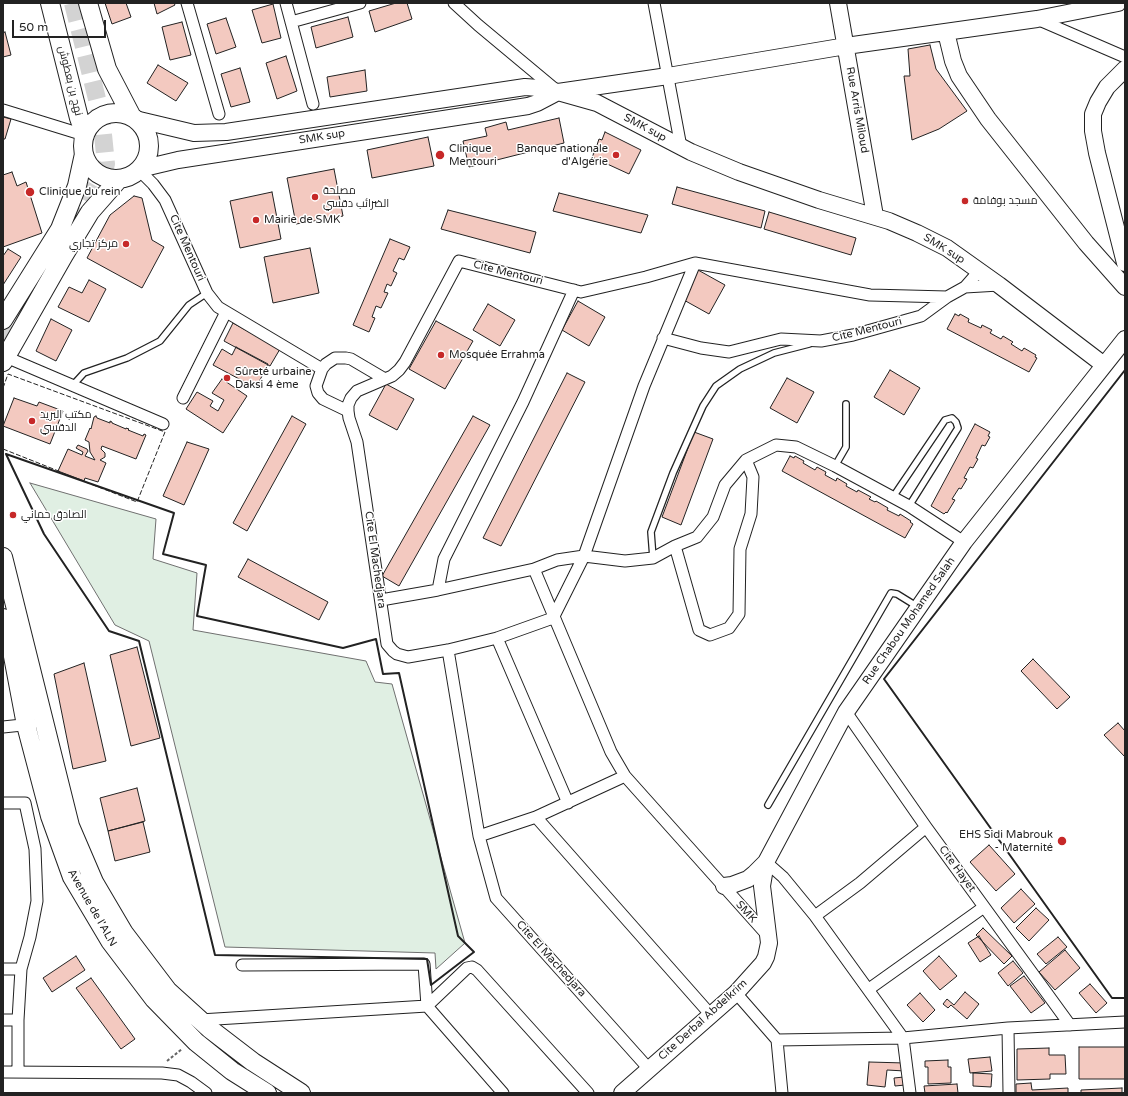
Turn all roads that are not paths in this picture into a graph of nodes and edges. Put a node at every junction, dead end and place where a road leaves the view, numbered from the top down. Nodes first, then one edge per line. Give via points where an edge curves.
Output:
1 (50, 3) edge
2 (88, 3) edge
3 (187, 3) edge
4 (286, 3) edge
5 (360, 3) edge
6 (454, 3) edge
7 (654, 3) edge
8 (838, 3) edge
9 (1118, 3) edge
10 (1037, 19) junction
11 (291, 22) junction
12 (946, 32) junction
13 (846, 46) junction
14 (1125, 57) edge
15 (1125, 69) edge
16 (668, 76) junction
17 (558, 92) junction
18 (312, 104) dead end
19 (3, 110) edge
20 (219, 114) dead end
21 (133, 118) junction
22 (85, 135) junction
23 (681, 147) junction
24 (84, 154) junction
25 (139, 169) junction
26 (119, 179) junction
27 (875, 216) junction
28 (695, 263) junction
29 (1125, 263) edge
30 (979, 271) junction
31 (999, 285) junction
32 (965, 287) junction
33 (1125, 287) edge
34 (574, 290) junction
35 (207, 293) junction
36 (947, 297) junction
37 (226, 312) junction
38 (3, 320) edge
39 (663, 338) junction
40 (821, 341) junction
41 (1122, 346) edge
42 (4, 359) edge
43 (1104, 365) junction
44 (322, 369) junction
45 (385, 379) junction
46 (72, 385) junction
47 (183, 398) dead end
48 (846, 404) dead end
49 (348, 411) junction
50 (163, 424) dead end
51 (746, 460) junction
52 (835, 466) junction
53 (893, 497) junction
54 (909, 506) junction
55 (964, 542) junction
56 (675, 546) junction
57 (584, 556) junction
58 (3, 557) edge
59 (654, 558) junction
60 (534, 569) junction
61 (438, 590) junction
62 (3, 599) edge
63 (381, 600) junction
64 (918, 608) junction
65 (3, 618) edge
66 (553, 618) junction
67 (497, 638) junction
68 (448, 650) junction
69 (846, 712) junction
70 (32, 724) junction
71 (3, 727) edge
72 (50, 740) junction
73 (625, 776) junction
74 (3, 803) edge
75 (568, 803) junction
76 (768, 804) dead end
77 (536, 816) junction
78 (926, 827) junction
79 (479, 836) junction
80 (766, 862) junction
81 (724, 886) junction
82 (984, 907) junction
83 (815, 916) junction
84 (769, 937) junction
85 (242, 966) dead end
86 (3, 969) edge
87 (21, 969) junction
88 (869, 989) junction
89 (736, 993) junction
90 (427, 1006) junction
91 (710, 1014) junction
92 (3, 1020) edge
93 (18, 1020) junction
94 (200, 1020) junction
95 (1125, 1022) edge
96 (1070, 1025) junction
97 (1008, 1028) junction
98 (903, 1038) junction
99 (777, 1040) junction
100 (649, 1069) junction
101 (3, 1072) edge
102 (18, 1072) junction
103 (206, 1093) edge
104 (267, 1093) edge
105 (301, 1093) edge
106 (503, 1093) edge
107 (588, 1093) edge
108 (622, 1093) edge
109 (782, 1093) edge
110 (910, 1093) edge
111 (1009, 1093) edge

1 - 22 main road, نهج بن بعطوش
2 - 21 main road via 107,69
3 - 20 street
4 - 11 street
5 - 11 street
6 - 17 street
7 - 16 street
8 - 13 main road, Rue Arris Miloud
9 - 10 main road
10 - 12 main road
10 - 14 street
11 - 18 street
12 - 13 main road
12 - 33 main road via 959,76 988,119 1086,243
13 - 16 main road
13 - 27 main road, Rue Arris Miloud
15 - 29 main road via 1107,87 1098,102 1093,131
16 - 17 main road
16 - 23 street
17 - 21 main road via 525,87 210,133 194,133
17 - 23 main road, SMK sup via 597,103
17 - 25 main road, SMK sup via 528,106 178,160
19 - 22 street
21 - 22 main road via 123,113 104,115 92,123
21 - 25 main road via 146,131 149,147 145,162
22 - 24 main road
23 - 27 main road, SMK sup via 775,185
24 - 26 main road via 87,163 101,176
24 - 38 main road via 77,186 60,229
25 - 26 main road via 126,178
25 - 35 street, Cite Mentouri via 165,200
26 - 42 main road via 90,212
27 - 30 main road, SMK sup via 947,248
28 - 34 street, Cite Mentouri via 581,292
28 - 36 street, Cite Mentouri via 870,296
28 - 39 street
30 - 31 main road, SMK sup
30 - 32 street, Cite Mentouri
31 - 32 street, Cite Mentouri
31 - 43 main road, SMK sup
32 - 36 street, Cite Mentouri
34 - 45 street, Cite Mentouri via 459,261 406,362 392,376
34 - 61 street via 523,402 444,559
35 - 37 street, Cite Mentouri via 218,307
35 - 46 lane via 189,305 160,341 126,358 84,373
36 - 40 street, Cite Mentouri via 921,316
37 - 44 street, Cite Mentouri
37 - 47 street
39 - 40 street, Cite Mentouri via 728,352 781,339
39 - 57 street
40 - 59 lane via 774,353 740,369 716,386 702,406 667,487 651,532
41 - 43 main road, Rue Chabou Mohamed Salah
42 - 46 street
43 - 55 main road, Rue Chabou Mohamed Salah
44 - 45 street via 330,360 346,358
44 - 49 street via 316,386 318,393 323,399
45 - 49 street, Cite Mentouri via 357,391 351,398
46 - 50 street
48 - 52 lane via 846,447
49 - 63 street, Cite El Machedjara via 357,442
51 - 52 street via 776,446 796,447
51 - 56 street via 725,485 713,518 697,537
51 - 56 street via 753,477 751,514 740,549 739,614 729,628 710,635 699,630
52 - 53 street
53 - 54 street
53 - 54 lane via 945,420 952,418 958,428
54 - 55 street
55 - 64 main road, Rue Chabou Mohamed Salah
56 - 59 street
57 - 59 street via 625,561
57 - 60 street via 557,560
57 - 66 street
58 - 72 main road
60 - 61 street
60 - 66 street
61 - 63 street
62 - 70 main road via 14,628
63 - 68 street, Cite El Machedjara via 387,644 397,654 408,657
64 - 69 main road, Rue Chabou Mohamed Salah
64 - 76 lane via 897,594 891,593
65 - 70 main road, Avenue de l'ALN
66 - 67 street, Cite El Machedjara
66 - 73 street via 611,752
67 - 68 street, Cite El Machedjara
67 - 75 street
68 - 79 street, Cite El Machedjara
69 - 78 street, Cite Hayet
69 - 80 main road, Rue Chabou Mohamed Salah
70 - 71 street
70 - 72 main road
70 - 104 main road, Avenue de l'ALN via 32,745 50,816 72,877 110,941 154,999 193,1039 232,1072
72 - 94 main road via 70,826 94,882 124,933 168,991
73 - 75 street
73 - 81 street
74 - 87 street via 24,803 35,849 37,901
75 - 77 street
77 - 79 street
77 - 91 street
78 - 82 street, Cite Hayet
78 - 83 street via 860,883
79 - 100 street, Cite El Machedjara via 496,898
80 - 81 main road via 748,879
80 - 83 street via 783,877
80 - 84 main road, Rue Chabou Mohamed Salah via 762,886
81 - 84 street, SMK
82 - 88 street
82 - 96 street, Cite Hayet
83 - 88 street
84 - 89 main road, Cite Derbal Abdelkrim via 763,963
85 - 90 street via 424,964
86 - 87 street
87 - 93 street
88 - 98 street
89 - 91 main road, Cite Derbal Abdelkrim
89 - 99 street
90 - 94 street
90 - 106 street
90 - 107 street via 467,968 472,967
91 - 100 main road, Cite Derbal Abdelkrim
92 - 93 street
93 - 102 street
94 - 105 main road via 253,1062
95 - 96 street
96 - 97 street
97 - 98 street
97 - 111 street
98 - 99 street
98 - 110 street
99 - 109 street
100 - 108 main road, Cite Derbal Abdelkrim
101 - 102 street
102 - 103 street via 150,1072 178,1075

